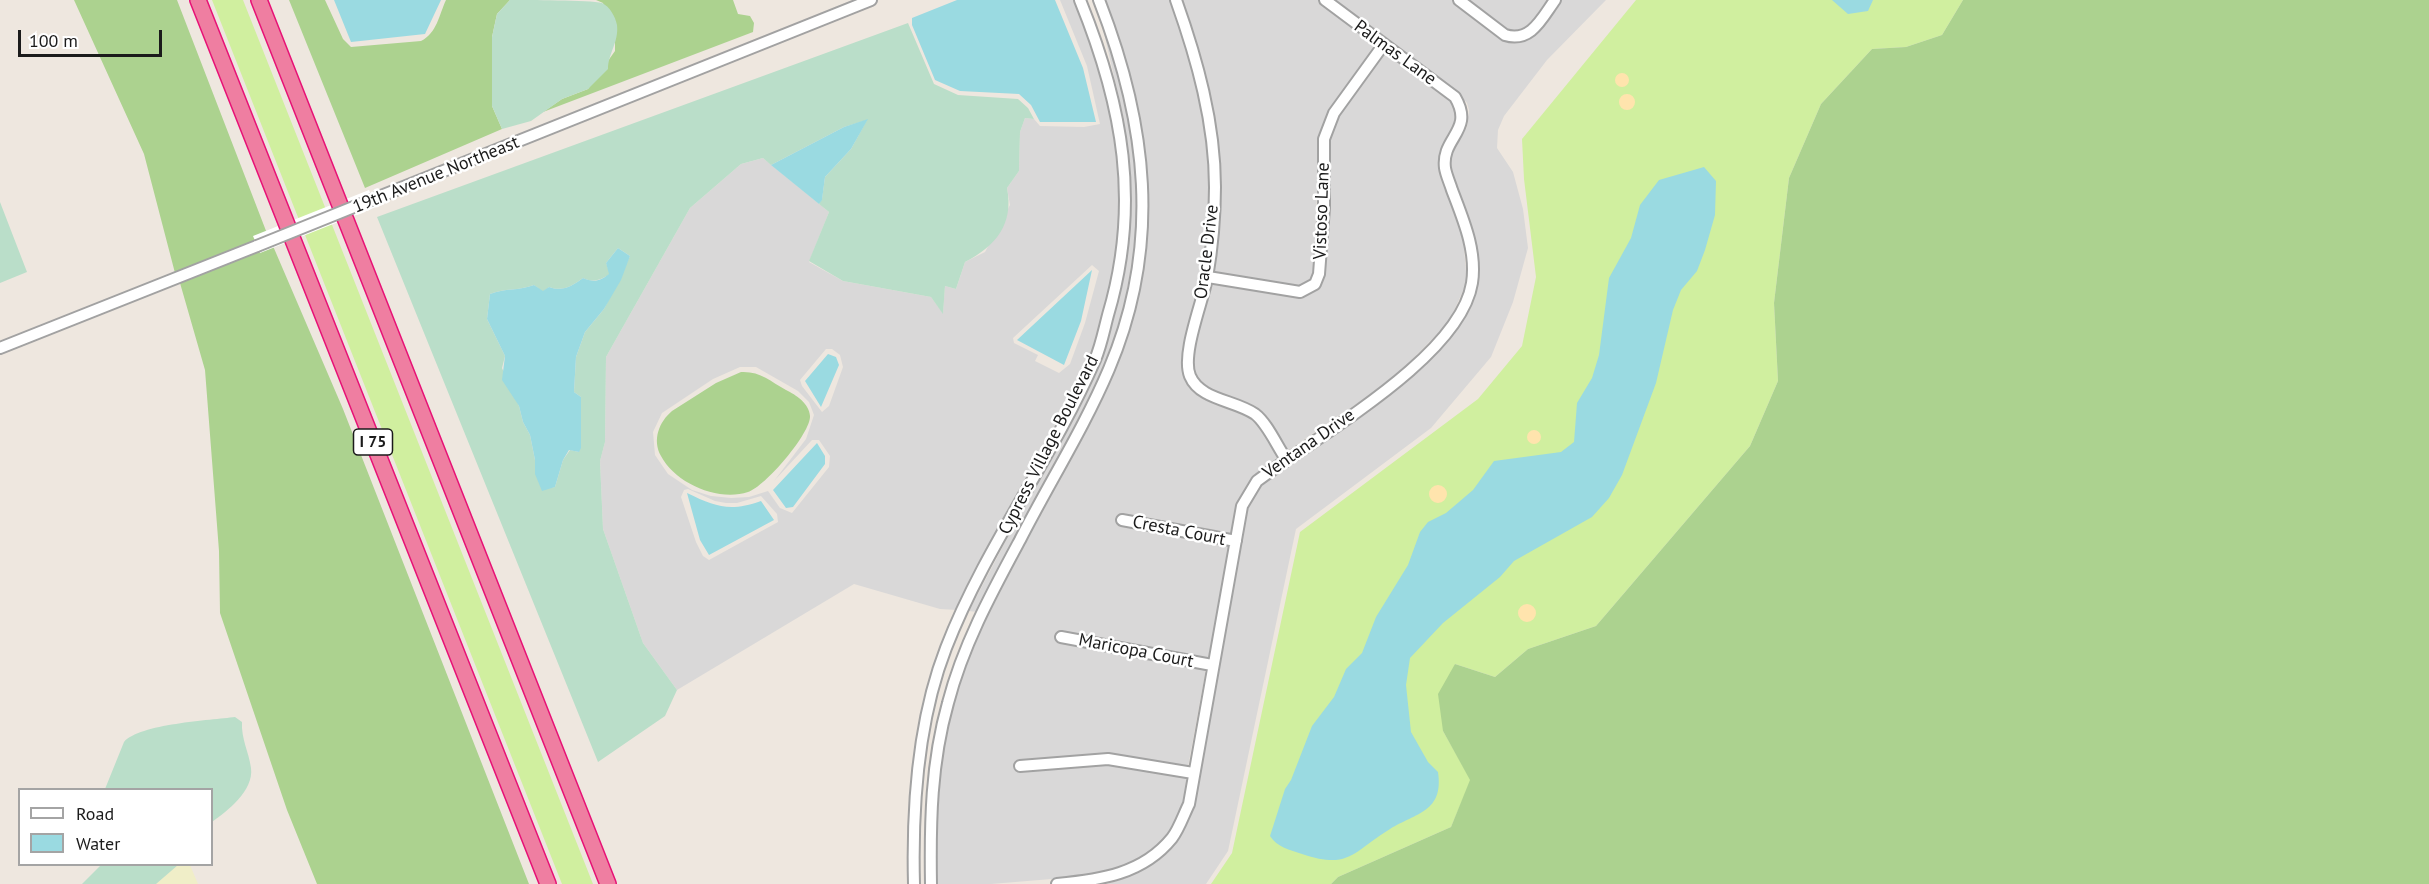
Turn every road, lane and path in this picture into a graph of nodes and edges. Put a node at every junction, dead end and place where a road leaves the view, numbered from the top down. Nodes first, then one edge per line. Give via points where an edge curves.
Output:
1 (198, 0) edge
2 (259, 0) edge
3 (871, 0) edge
4 (1080, 0) edge
5 (1099, 0) edge
6 (1176, 0) edge
7 (1326, 0) edge
8 (1459, 0) edge
9 (1555, 0) edge
10 (1384, 45) junction
11 (1462, 108) joint
12 (1208, 277) junction
13 (0, 348) edge
14 (1286, 459) junction
15 (1122, 520) dead end
16 (1236, 541) junction
17 (1061, 636) dead end
18 (1212, 665) junction
19 (1020, 766) dead end
20 (1193, 773) junction
21 (548, 884) edge
22 (608, 884) edge
23 (914, 884) edge
24 (931, 884) edge
25 (1057, 884) edge

1 - 21 highway, I 75
2 - 22 highway
3 - 13 street, 19th Avenue Northeast, bridge
4 - 23 street, Cypress Village Boulevard via 1099,46 1119,121 1126,200 1117,285 1095,359 971,594 946,650 918,767
5 - 24 street, Cypress Village Boulevard via 1115,41 1135,115 1143,198 1138,264 1128,315 1110,368 972,634 948,701 934,760
6 - 12 street, Oracle Drive via 1198,71 1210,130 1215,187
7 - 10 street, Palmas Lane
8 - 9 street via 1514,38 1533,29
10 - 11 street, Palmas Lane via 1455,97
10 - 12 street, Vistoso Lane via 1334,112 1324,140 1324,208 1315,284 1300,292
11 - 14 street, Ventana Drive via 1462,124 1447,148 1445,168 1472,257 1472,283 1466,302 1453,326 1406,374
12 - 14 street, Oracle Drive via 1188,356 1188,373 1194,385 1206,393 1257,415
14 - 16 street, Ventana Drive via 1257,481 1242,506
15 - 16 street, Cresta Court
16 - 18 street, Ventana Drive
17 - 18 street, Maricopa Court
18 - 20 street, Ventana Drive
19 - 20 street via 1108,759
20 - 25 street, Ventana Drive via 1189,804 1173,837 1154,855 1101,880

